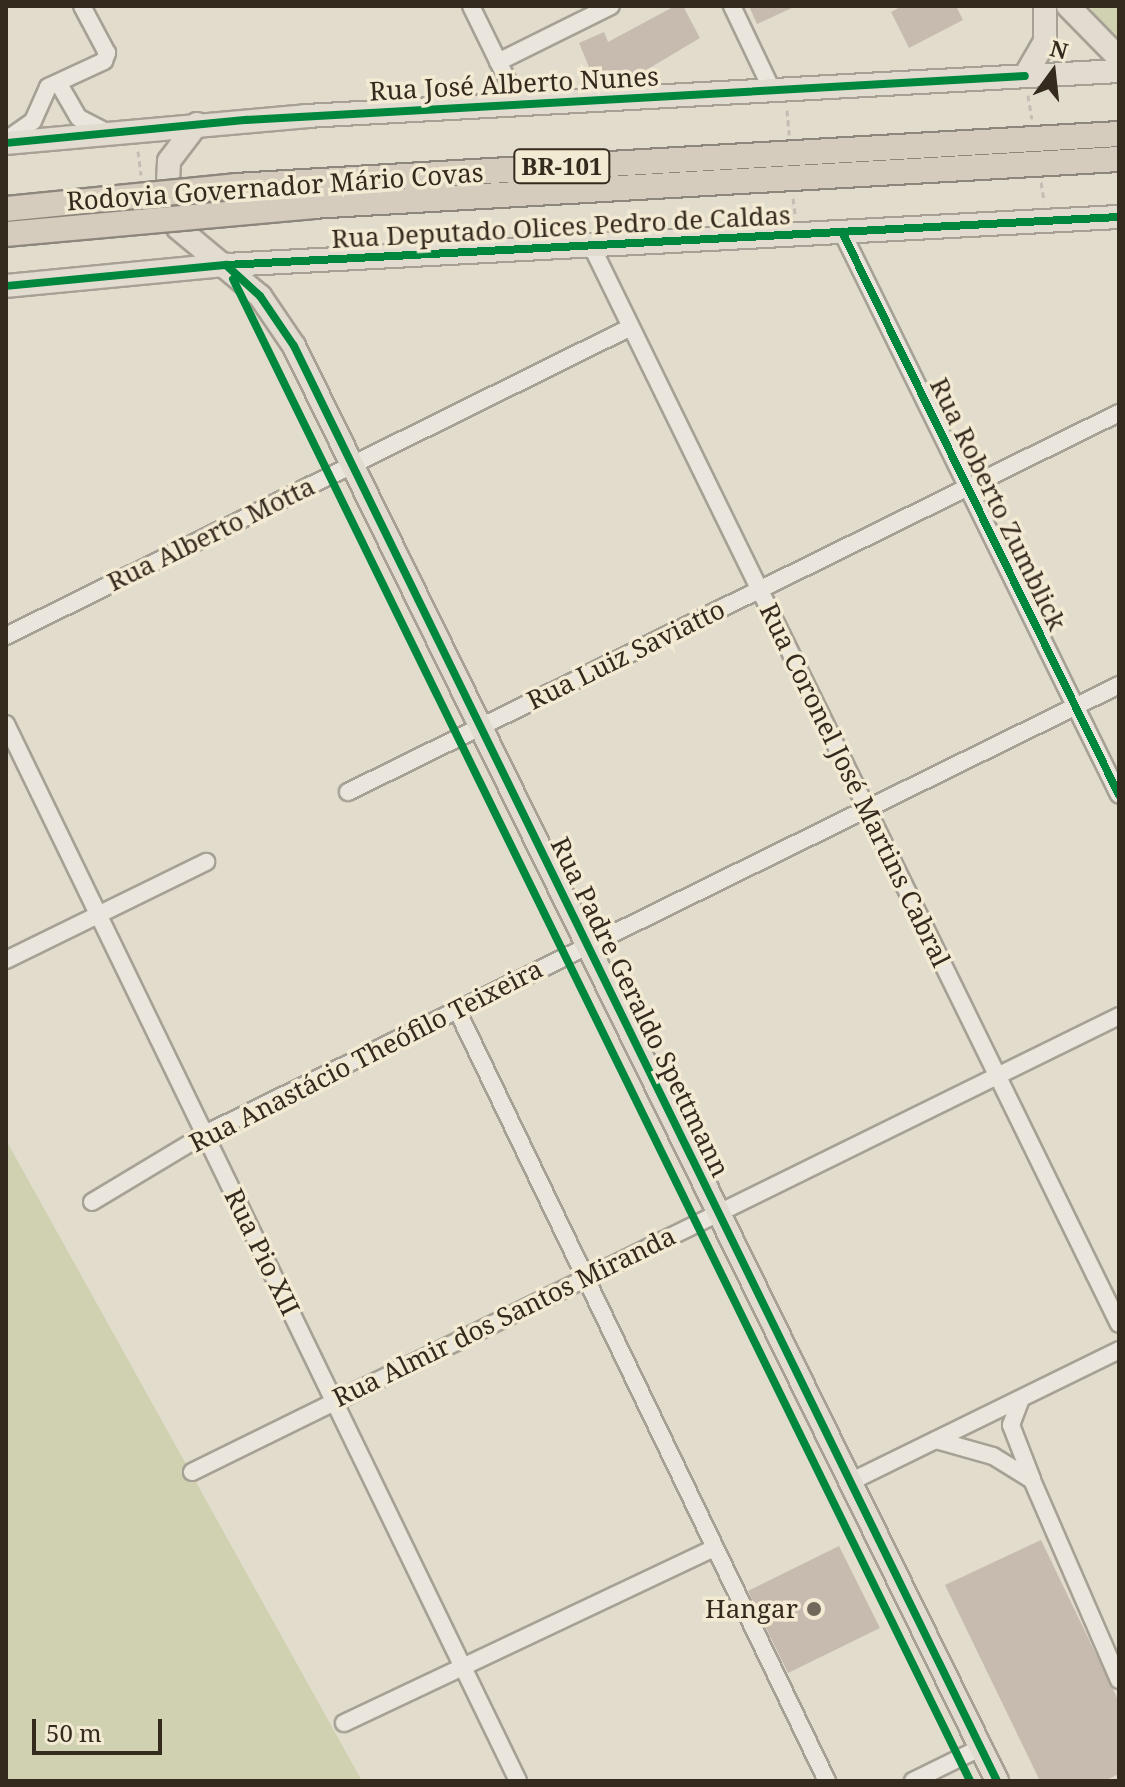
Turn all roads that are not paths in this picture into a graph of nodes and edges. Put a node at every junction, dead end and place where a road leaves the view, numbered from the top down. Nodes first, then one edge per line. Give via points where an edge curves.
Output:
1 (82, 6) edge
2 (471, 6) edge
3 (611, 6) edge
4 (732, 6) edge
5 (1045, 6) edge
6 (1068, 6) edge
7 (1119, 58) edge
8 (498, 62) junction
9 (1119, 71) edge
10 (1025, 76) junction
11 (53, 86) junction
12 (772, 90) junction
13 (519, 104) junction
14 (197, 124) junction
15 (107, 132) junction
16 (1119, 134) edge
17 (6, 141) edge
18 (1119, 159) edge
19 (6, 209) edge
20 (1119, 217) edge
21 (842, 232) junction
22 (6, 234) edge
23 (591, 245) junction
24 (226, 265) junction
25 (6, 286) edge
26 (631, 327) junction
27 (1119, 413) edge
28 (353, 464) junction
29 (968, 487) junction
30 (759, 590) junction
31 (6, 636) edge
32 (1119, 685) edge
33 (1075, 706) junction
34 (6, 724) edge
35 (480, 727) junction
36 (348, 792) dead end
37 (1119, 795) edge
38 (867, 809) junction
39 (206, 862) dead end
40 (99, 915) junction
41 (588, 945) junction
42 (6, 960) edge
43 (457, 1010) junction
44 (1119, 1016) edge
45 (997, 1075) junction
46 (205, 1134) junction
47 (92, 1202) dead end
48 (718, 1212) junction
49 (585, 1277) junction
50 (1119, 1324) edge
51 (1119, 1350) edge
52 (1021, 1399) junction
53 (334, 1401) junction
54 (936, 1440) junction
55 (192, 1472) dead end
56 (1032, 1480) junction
57 (850, 1482) junction
58 (715, 1548) junction
59 (463, 1667) junction
60 (1119, 1680) edge
61 (344, 1723) dead end
62 (980, 1748) junction
63 (518, 1781) edge
64 (827, 1781) edge
65 (913, 1781) edge
66 (997, 1781) edge

1 - 11 street via 106,57
2 - 8 street
3 - 8 street
4 - 12 street
5 - 10 main road via 1045,42
6 - 7 main road
8 - 13 street
9 - 10 main road, Rua José Alberto Nunes
10 - 12 main road, Rua José Alberto Nunes
11 - 15 street via 79,118
11 - 17 street via 33,121
12 - 13 main road, Rua José Alberto Nunes
13 - 14 main road, Rua José Alberto Nunes
14 - 15 main road, Rua José Alberto Nunes
14 - 24 main road, Rua Padre Geraldo Spettmann via 169,161 167,205 178,228
15 - 17 main road, Rua José Alberto Nunes
16 - 19 highway, Rodovia Governador Mário Covas / BR-101, bridge via 275,183
18 - 22 highway, Rodovia Governador Mário Covas / BR-101, bridge via 311,206
20 - 21 main road, Rua Deputado Olices Pedro de Caldas
21 - 23 main road, Rua Deputado Olices Pedro de Caldas
21 - 29 street, Rua Roberto Zumblick
23 - 24 main road, Rua Deputado Olices Pedro de Caldas
23 - 26 street, Rua Coronel José Martins Cabral
24 - 25 main road, Rua Deputado Olices Pedro de Caldas
24 - 28 main road, Rua Padre Geraldo Spettmann via 279,319
26 - 28 street, Rua Alberto Motta
26 - 30 street, Rua Coronel José Martins Cabral
27 - 29 street, Rua Luiz Saviatto
28 - 31 street, Rua Alberto Motta
28 - 35 main road, Rua Padre Geraldo Spettmann
29 - 30 street, Rua Luiz Saviatto
29 - 33 street, Rua Roberto Zumblick
30 - 35 street, Rua Luiz Saviatto
30 - 38 street, Rua Coronel José Martins Cabral
32 - 33 street, Rua Anastácio Theófilo Teixeira
33 - 37 street, Rua Roberto Zumblick
33 - 38 street, Rua Anastácio Theófilo Teixeira
34 - 40 street, Rua Pio XII
35 - 36 street, Rua Luiz Saviatto
35 - 41 main road, Rua Padre Geraldo Spettmann
38 - 41 street, Rua Anastácio Theófilo Teixeira
38 - 45 street, Rua Coronel José Martins Cabral
39 - 40 street
40 - 42 street
40 - 46 street, Rua Pio XII
41 - 43 street, Rua Anastácio Theófilo Teixeira
41 - 48 main road, Rua Padre Geraldo Spettmann
43 - 46 street, Rua Anastácio Theófilo Teixeira
43 - 49 street
44 - 45 street, Rua Almir dos Santos Miranda
45 - 48 street, Rua Almir dos Santos Miranda
45 - 50 street, Rua Coronel José Martins Cabral
46 - 47 street, Rua Anastácio Theófilo Teixeira
46 - 53 street, Rua Pio XII
48 - 49 street, Rua Almir dos Santos Miranda
48 - 57 main road, Rua Padre Geraldo Spettmann
49 - 53 street, Rua Almir dos Santos Miranda
49 - 58 street
51 - 52 street
52 - 54 street
52 - 56 street via 1011,1425
53 - 55 street, Rua Almir dos Santos Miranda
53 - 59 street, Rua Pio XII
54 - 56 street via 993,1456
54 - 57 street
56 - 60 street
57 - 62 main road, Rua Padre Geraldo Spettmann
58 - 59 street
58 - 64 street
59 - 61 street
59 - 63 street, Rua Pio XII
62 - 65 street
62 - 66 main road, Rua Padre Geraldo Spettmann

